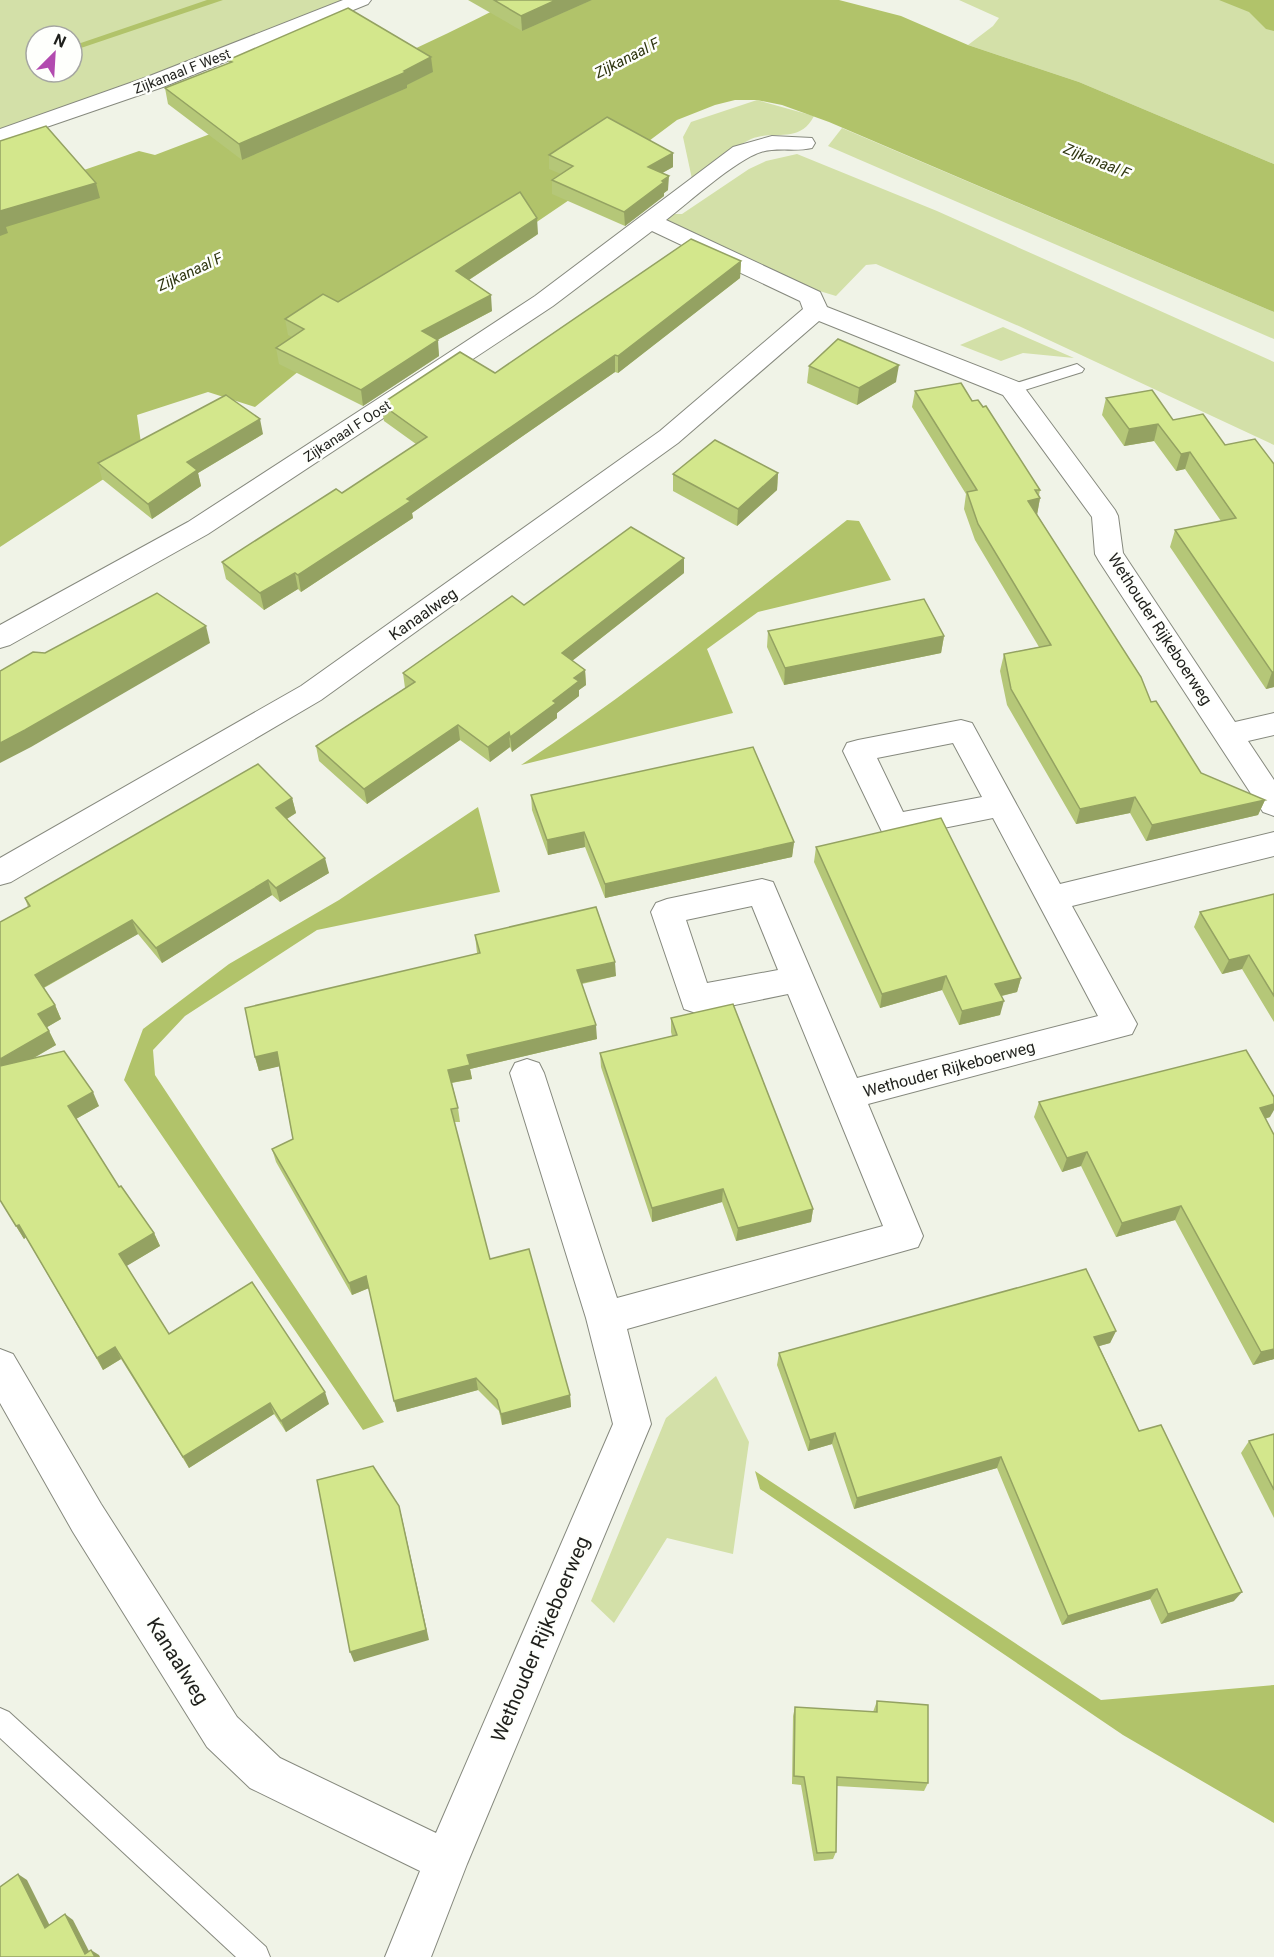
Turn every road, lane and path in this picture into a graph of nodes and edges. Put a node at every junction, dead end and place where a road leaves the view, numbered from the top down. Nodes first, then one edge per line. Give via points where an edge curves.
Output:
1 (361, 0) edge
2 (0, 136) edge
3 (804, 143) dead end
4 (650, 221) junction
5 (816, 311) junction
6 (1077, 369) dead end
7 (1012, 389) junction
8 (0, 638) edge
9 (1274, 724) edge
10 (1229, 734) junction
11 (1274, 804) edge
12 (1001, 805) dead end
13 (1274, 844) edge
14 (0, 873) edge
15 (1052, 898) junction
16 (799, 979) dead end
17 (526, 1073) dead end
18 (848, 1095) junction
19 (605, 1318) junction
20 (0, 1367) edge
21 (0, 1721) edge
22 (446, 1861) junction
23 (256, 1957) edge
24 (408, 1957) edge

1 - 2 street, Zijkanaal F West via 155,82
3 - 4 street, Zijkanaal F Oost via 770,143 741,152
4 - 5 street via 811,297
4 - 8 street, Zijkanaal F Oost via 544,301 198,528
5 - 7 street
5 - 14 street, Kanaalweg via 669,437 311,693
6 - 7 lane
7 - 10 street, Wethouder Rijkeboerweg via 1104,516 1109,554
9 - 10 street
10 - 11 street, Wethouder Rijkeboerweg
12 - 15 street, Wethouder Rijkeboerweg
13 - 15 street
15 - 18 street, Wethouder Rijkeboerweg via 1120,1024
16 - 18 street, Wethouder Rijkeboerweg
17 - 19 street, Wethouder Rijkeboerweg
18 - 19 street, Wethouder Rijkeboerweg via 905,1236
19 - 22 street, Wethouder Rijkeboerweg via 632,1424
20 - 22 street, Kanaalweg via 87,1518 222,1732 265,1773
21 - 23 lane
22 - 24 street, Wethouder Rijkeboerweg

